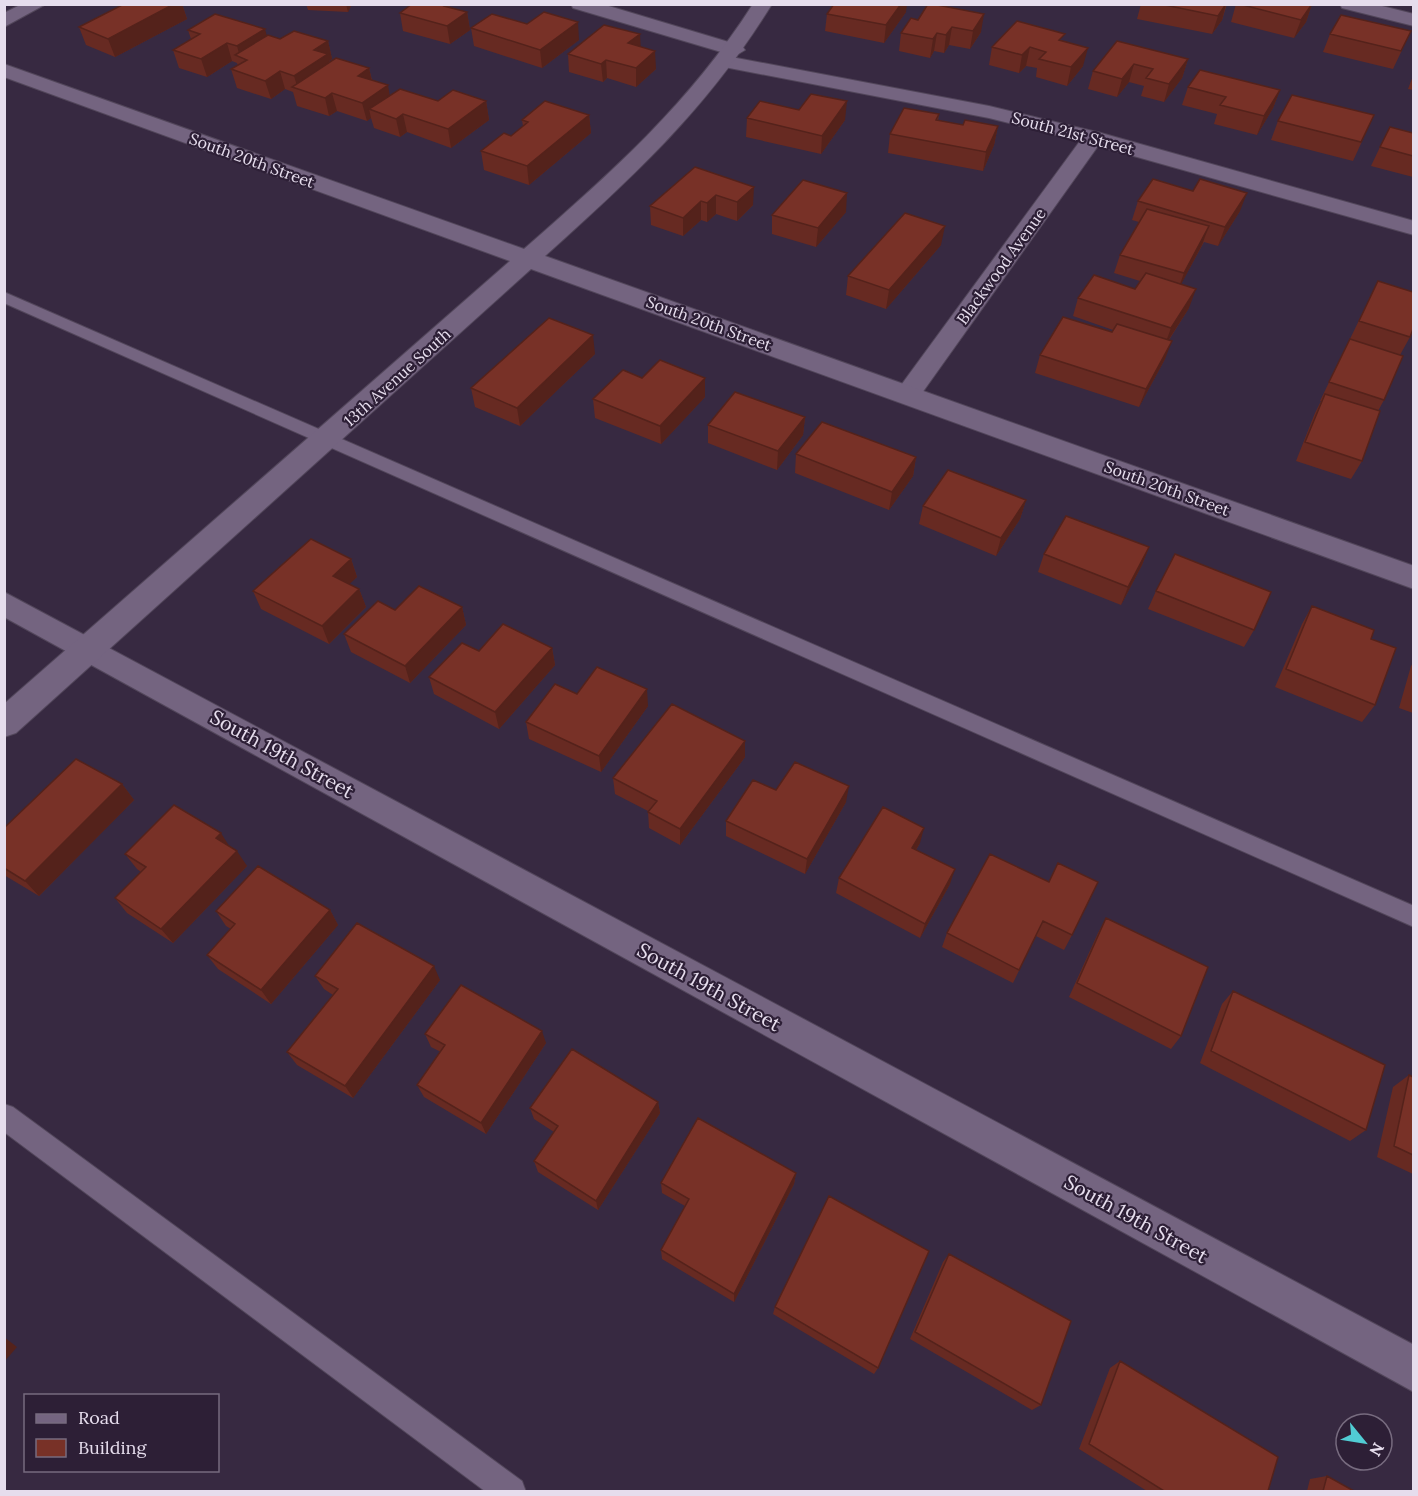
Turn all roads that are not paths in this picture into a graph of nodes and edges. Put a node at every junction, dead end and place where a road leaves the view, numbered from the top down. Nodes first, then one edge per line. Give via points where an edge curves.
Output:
1 (37, 4) edge
2 (580, 4) edge
3 (764, 4) edge
4 (1349, 4) edge
5 (1413, 20) edge
6 (4, 21) edge
7 (731, 56) junction
8 (4, 70) edge
9 (1093, 138) junction
10 (1413, 228) edge
11 (529, 259) junction
12 (4, 297) edge
13 (909, 394) junction
14 (327, 439) junction
15 (1413, 578) edge
16 (4, 603) edge
17 (89, 649) junction
18 (4, 724) edge
19 (1413, 917) edge
20 (4, 1116) edge
21 (1413, 1370) edge
22 (511, 1491) edge

1 - 6 street
2 - 7 street, South 21st Street
3 - 7 street, 13th Avenue South
4 - 5 street
7 - 9 street, South 21st Street
7 - 11 street, 13th Avenue South via 671,128
8 - 11 street, South 20th Street
9 - 10 street, South 21st Street
9 - 13 street, Blackwood Avenue
11 - 13 street, South 20th Street
11 - 14 street, 13th Avenue South
12 - 14 lane
13 - 15 street, South 20th Street
14 - 17 street, 13th Avenue South
14 - 19 lane
16 - 17 street, South 19th Street
17 - 18 street, 13th Avenue South
17 - 21 street, South 19th Street
20 - 22 lane

